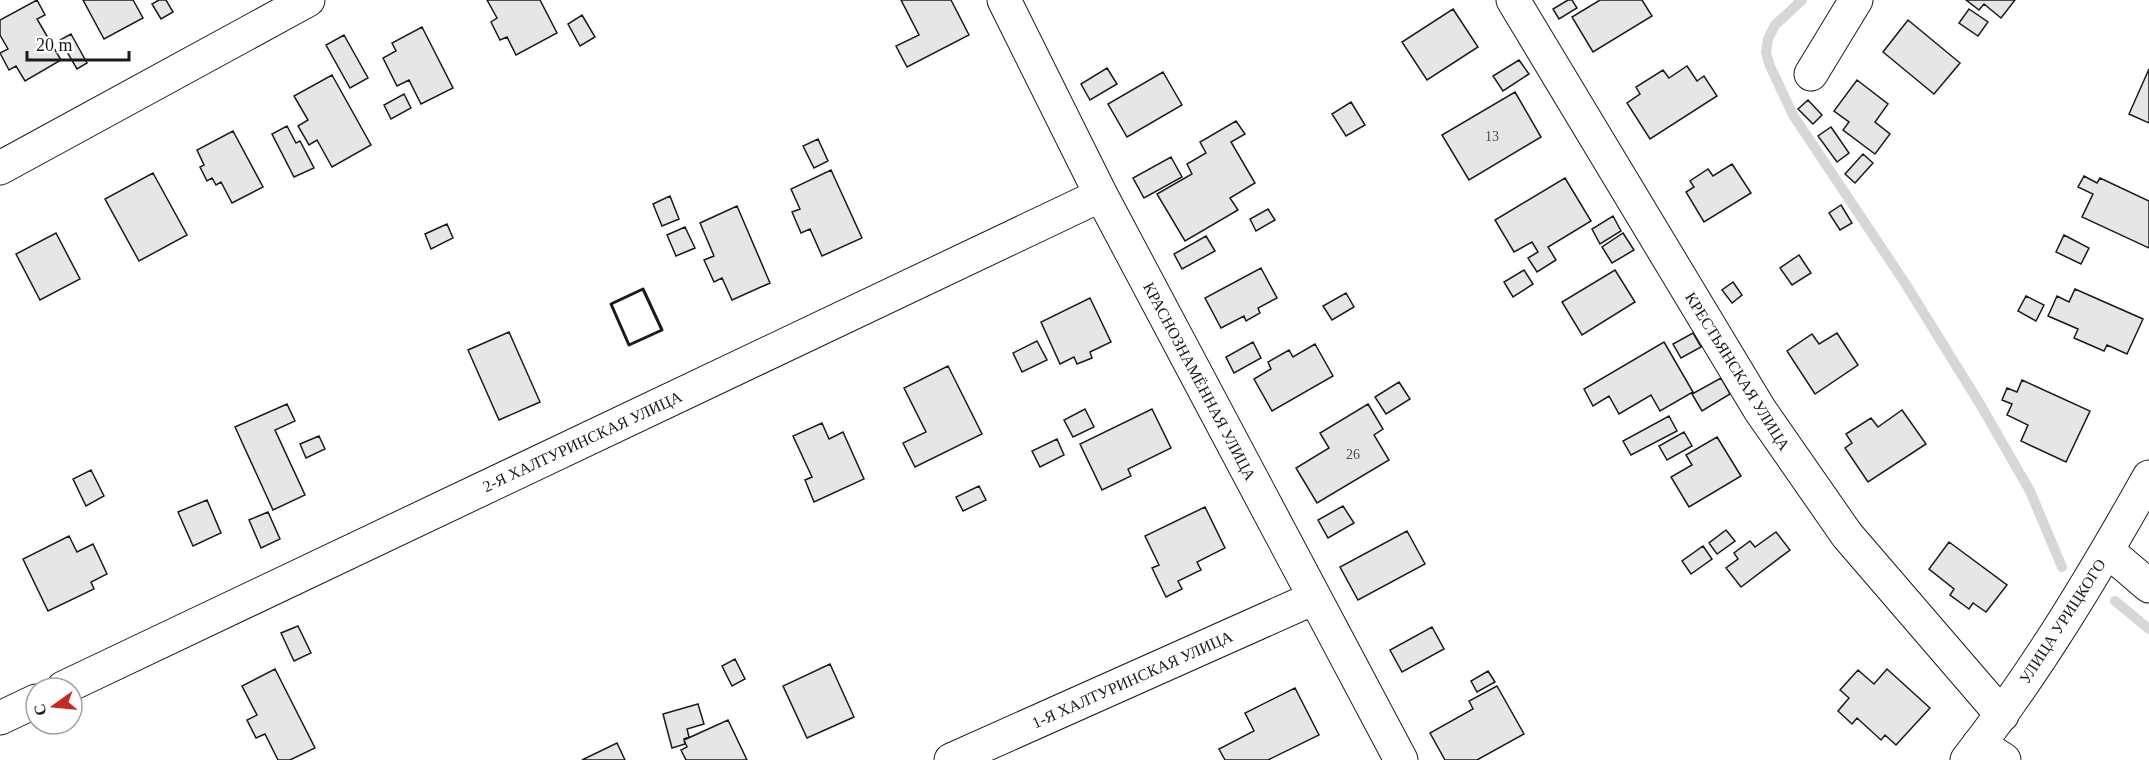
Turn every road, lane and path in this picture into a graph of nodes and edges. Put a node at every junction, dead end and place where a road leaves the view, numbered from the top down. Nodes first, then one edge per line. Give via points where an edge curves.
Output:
1 (308, 0) edge
2 (1004, 0) edge
3 (1513, 0) edge
4 (1856, 0) edge
5 (1810, 74) dead end
6 (0, 168) edge
7 (1101, 195) junction
8 (2149, 477) edge
9 (2108, 550) junction
10 (2149, 586) edge
11 (1314, 598) junction
12 (84, 678) edge
13 (24, 707) edge
14 (2002, 715) junction
15 (0, 718) edge
16 (1983, 755) edge
17 (951, 760) edge
18 (1401, 760) edge

1 - 6 street
2 - 7 street, КРАСНОЗНАМЁННАЯ УЛИЦА
3 - 14 street, КРЕСТЬЯНСКАЯ УЛИЦА via 1760,410 1847,535
4 - 5 street
7 - 11 street, КРАСНОЗНАМЁННАЯ УЛИЦА
7 - 12 street, 2-Я ХАЛТУРИНСКАЯ УЛИЦА
8 - 9 street, УЛИЦА УРИЦКОГО
9 - 10 street
9 - 14 street, УЛИЦА УРИЦКОГО
11 - 17 street, 1-Я ХАЛТУРИНСКАЯ УЛИЦА
11 - 18 street, КРАСНОЗНАМЁННАЯ УЛИЦА
13 - 15 street
14 - 16 street, УЛИЦА УРИЦКОГО

